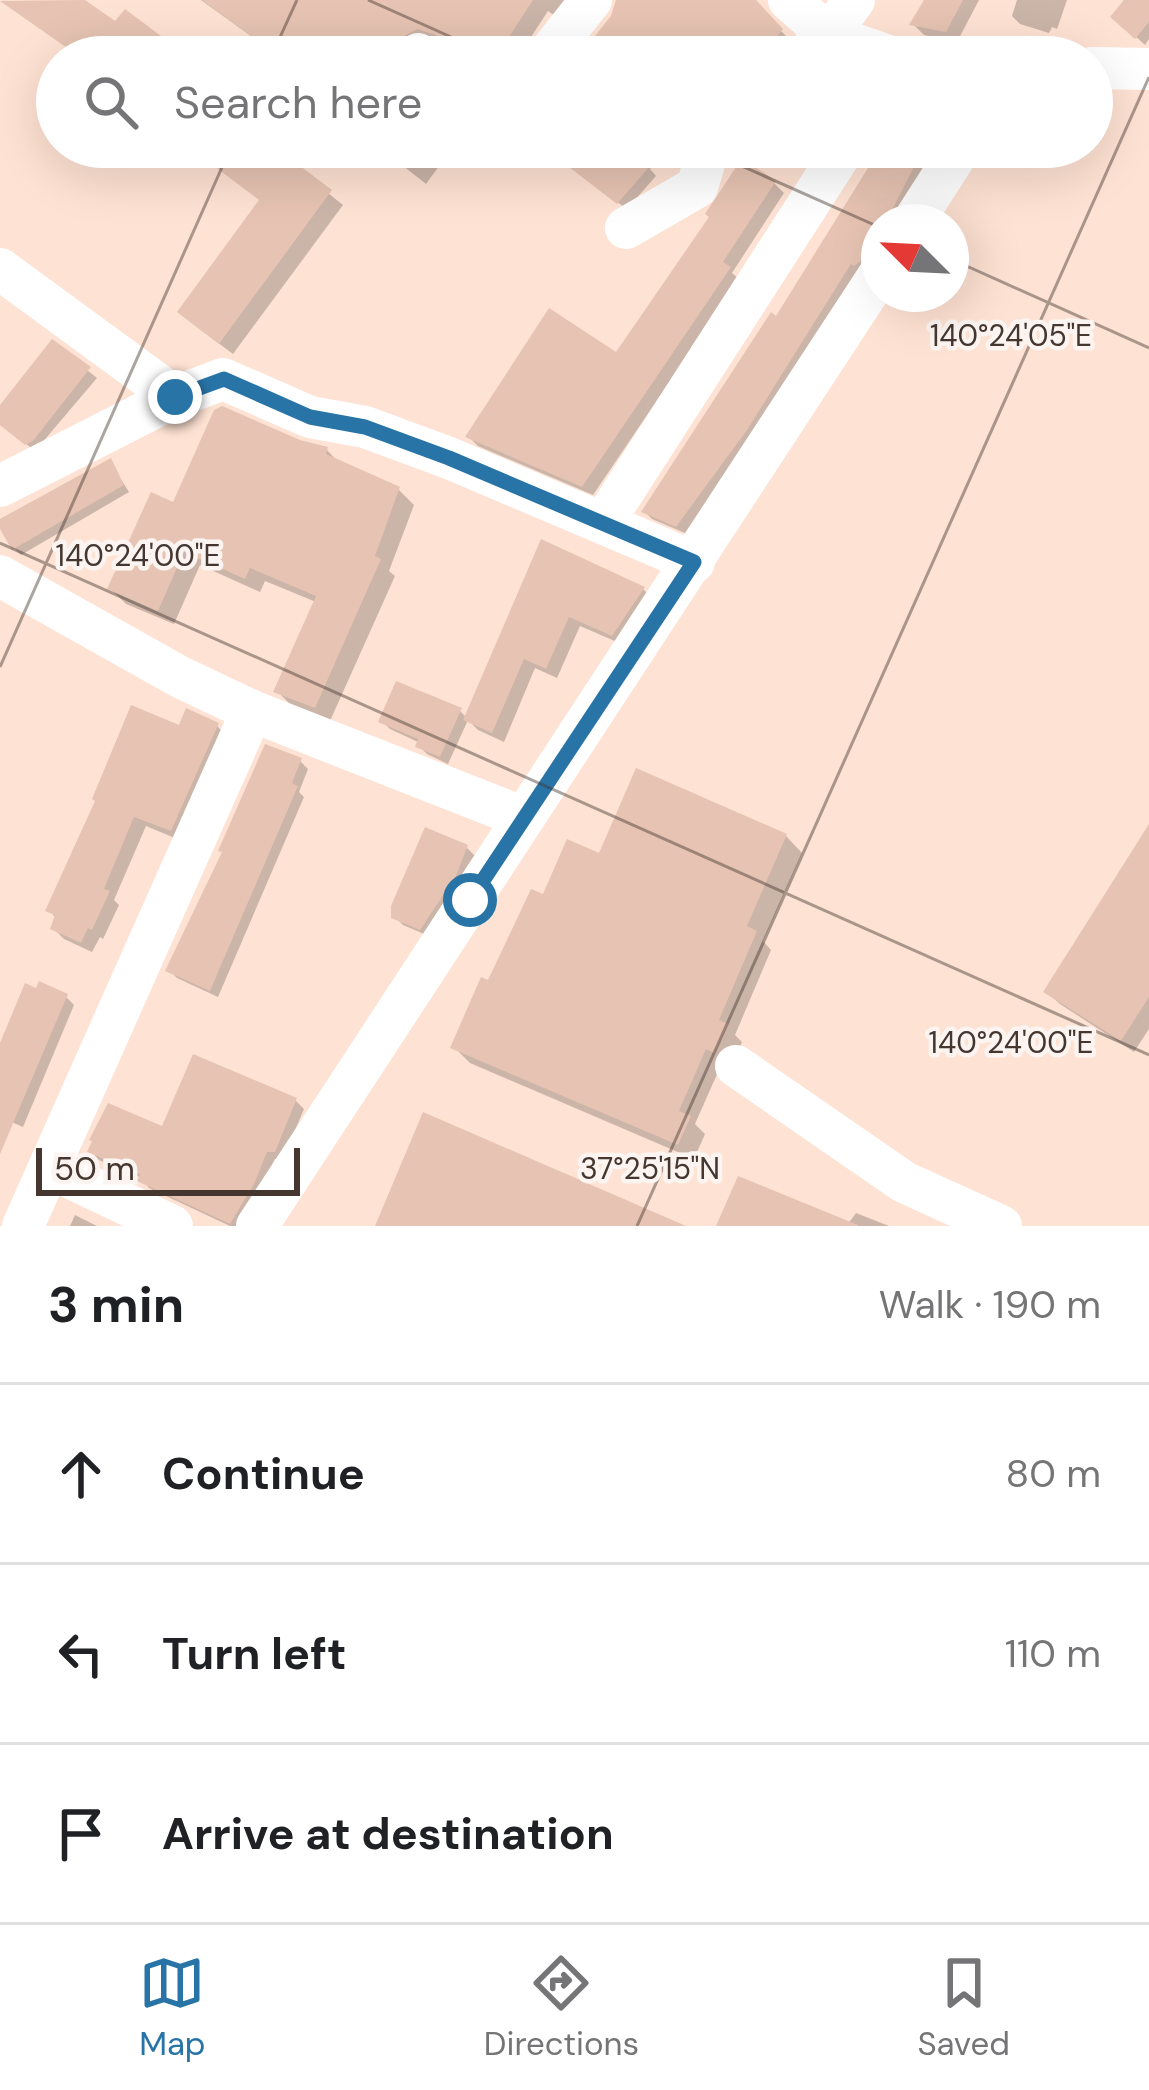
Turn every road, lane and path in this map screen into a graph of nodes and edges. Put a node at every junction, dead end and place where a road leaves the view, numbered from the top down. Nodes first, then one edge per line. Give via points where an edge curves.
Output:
1 (591, 0) edge
2 (789, 0) edge
3 (854, 0) edge
4 (563, 36) edge
5 (809, 36) edge
6 (823, 36) edge
7 (1113, 68) edge
8 (1149, 69) edge
9 (703, 168) edge
10 (831, 168) edge
11 (948, 168) edge
12 (925, 204) edge
13 (626, 228) dead end
14 (0, 269) edge
15 (861, 303) edge
16 (175, 397) junction
17 (0, 486) edge
18 (603, 523) junction
19 (694, 562) junction
20 (0, 576) edge
21 (252, 711) junction
22 (505, 810) dead end
23 (736, 1066) dead end
24 (50, 1168) junction
25 (22, 1226) edge
26 (172, 1226) edge
27 (257, 1226) edge
28 (1001, 1226) edge

1 - 4 street
2 - 5 street
3 - 6 street
7 - 8 street
9 - 13 street via 697,188
10 - 18 street
11 - 12 street
14 - 16 street
15 - 19 street
16 - 17 street
16 - 18 street via 224,379 310,417 449,458
18 - 19 street
19 - 27 street
20 - 21 street
21 - 22 street
21 - 24 street
23 - 28 street via 904,1182
24 - 25 street
24 - 26 street

